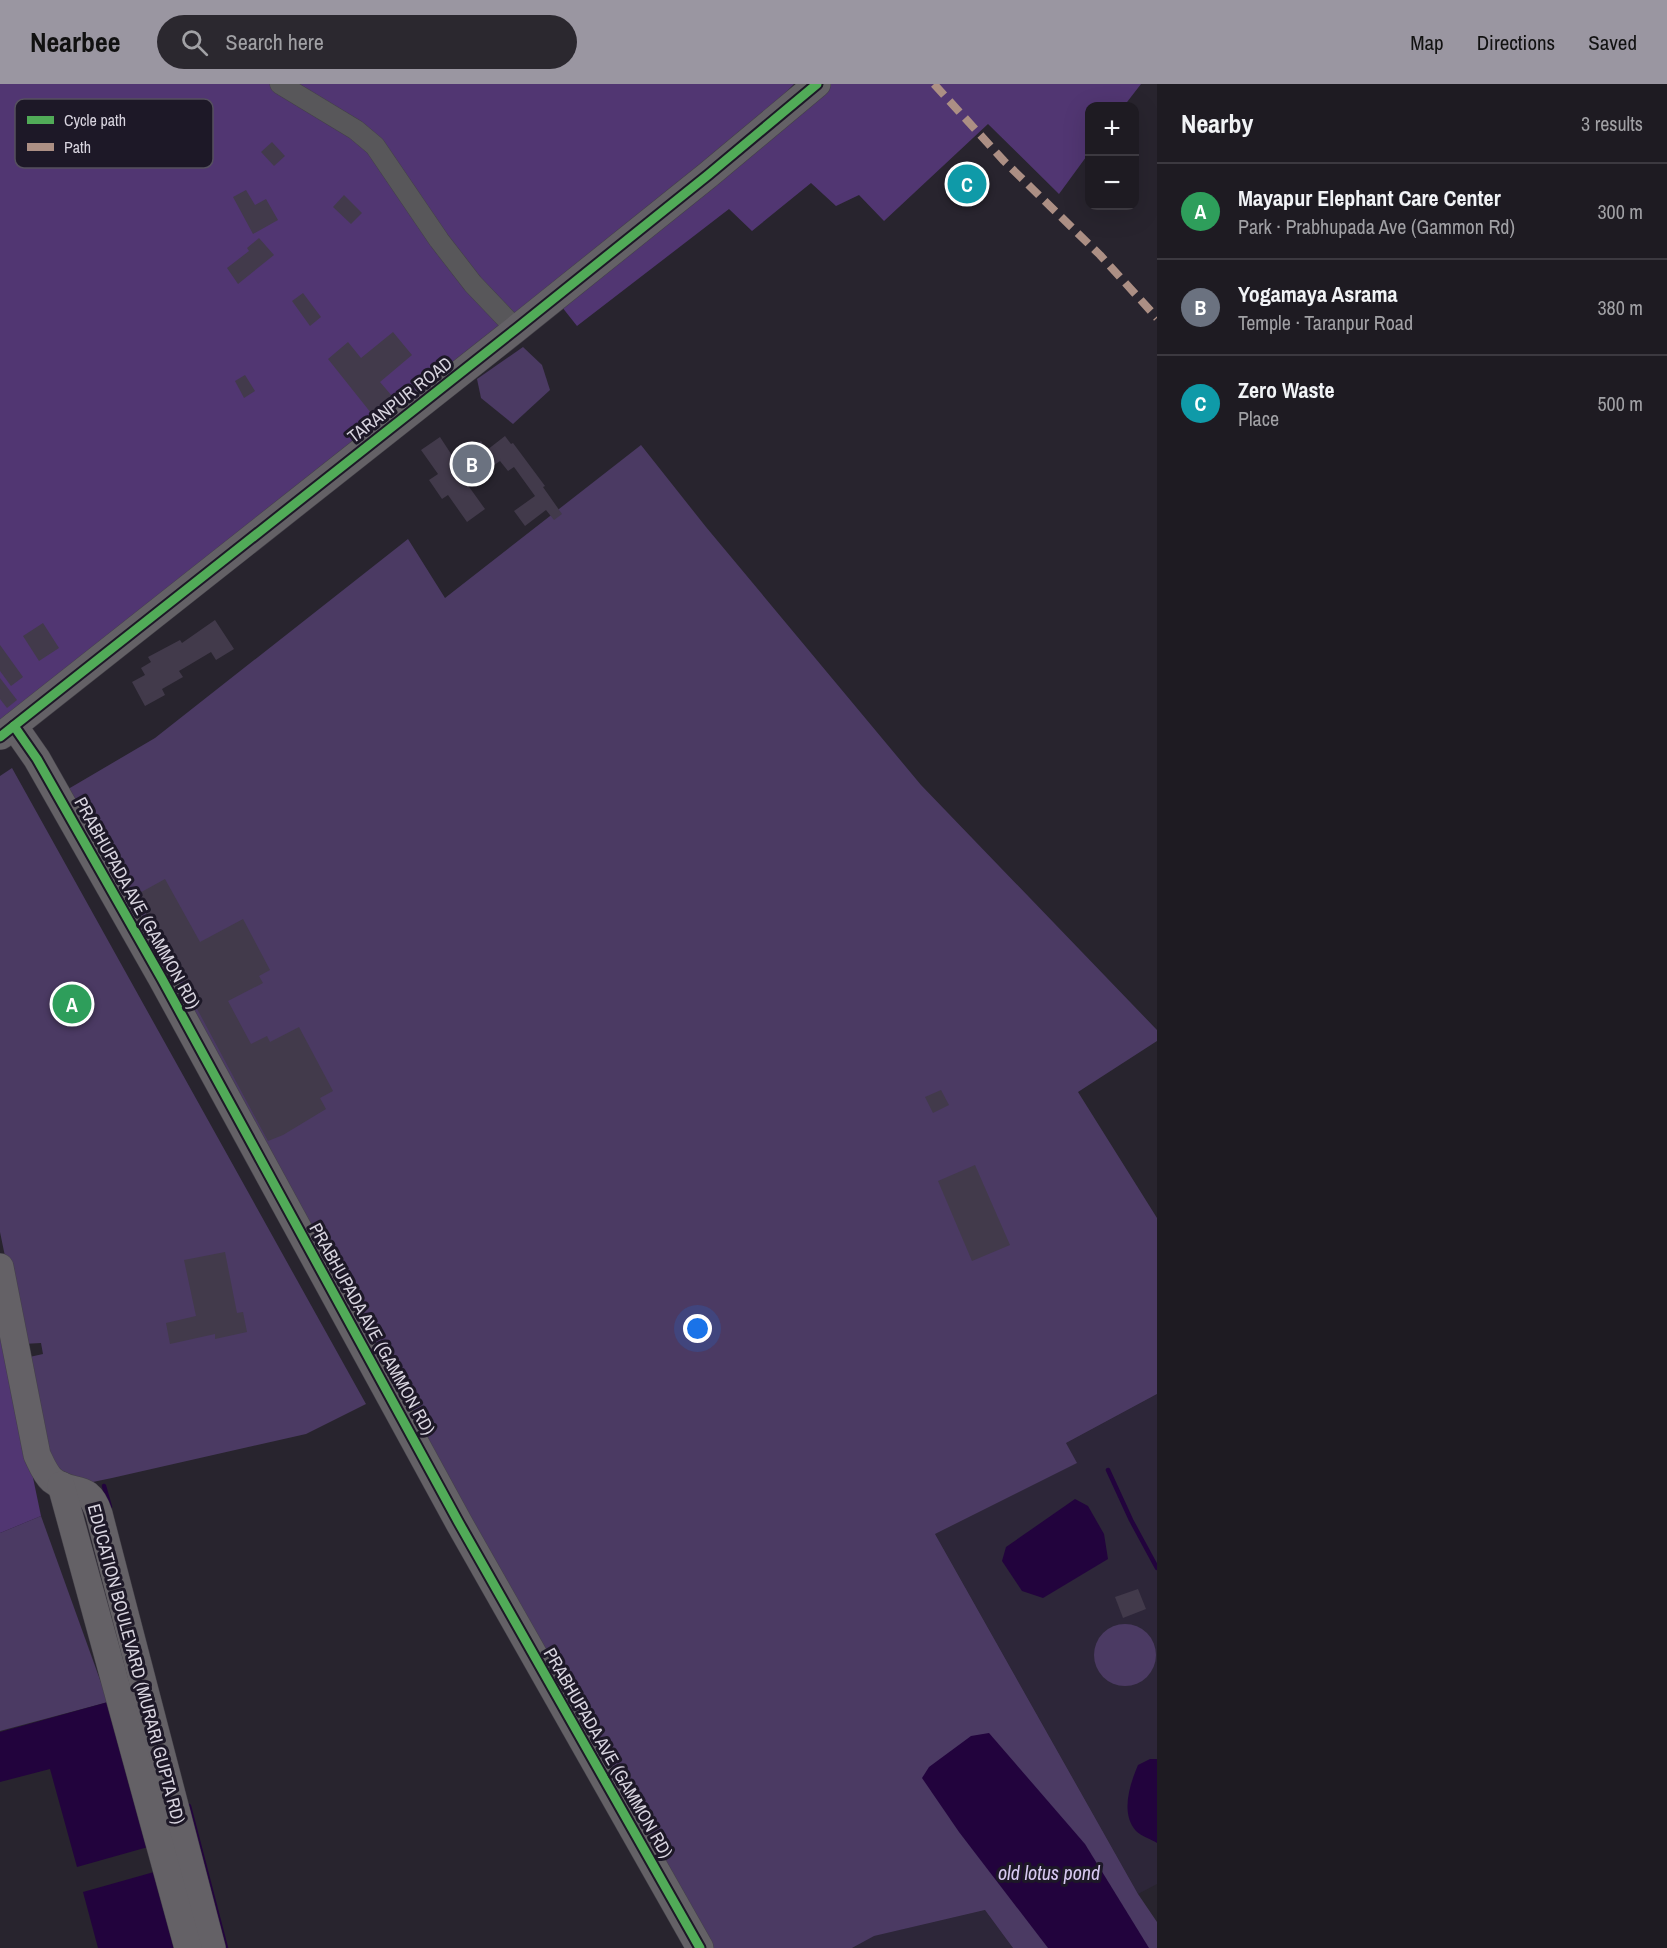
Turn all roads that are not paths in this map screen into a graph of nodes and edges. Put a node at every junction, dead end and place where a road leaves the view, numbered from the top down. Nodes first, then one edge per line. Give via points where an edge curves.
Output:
1 (280, 84) edge
2 (817, 84) edge
3 (516, 329) junction
4 (7, 731) edge
5 (0, 1267) edge
6 (61, 1485) junction
7 (188, 1948) edge
8 (212, 1948) edge
9 (700, 1948) edge

1 - 3 street via 356,130 375,146 473,284
2 - 3 street, TARANPUR ROAD
3 - 4 street, TARANPUR ROAD
4 - 9 street, PRABHUPADA AVE (GAMMON RD) via 37,759 162,979 459,1523
5 - 6 street via 37,1455 51,1479
6 - 7 street
6 - 8 street, EDUCATION BOULEVARD (MURARI GUPTA RD) via 81,1490 96,1502

